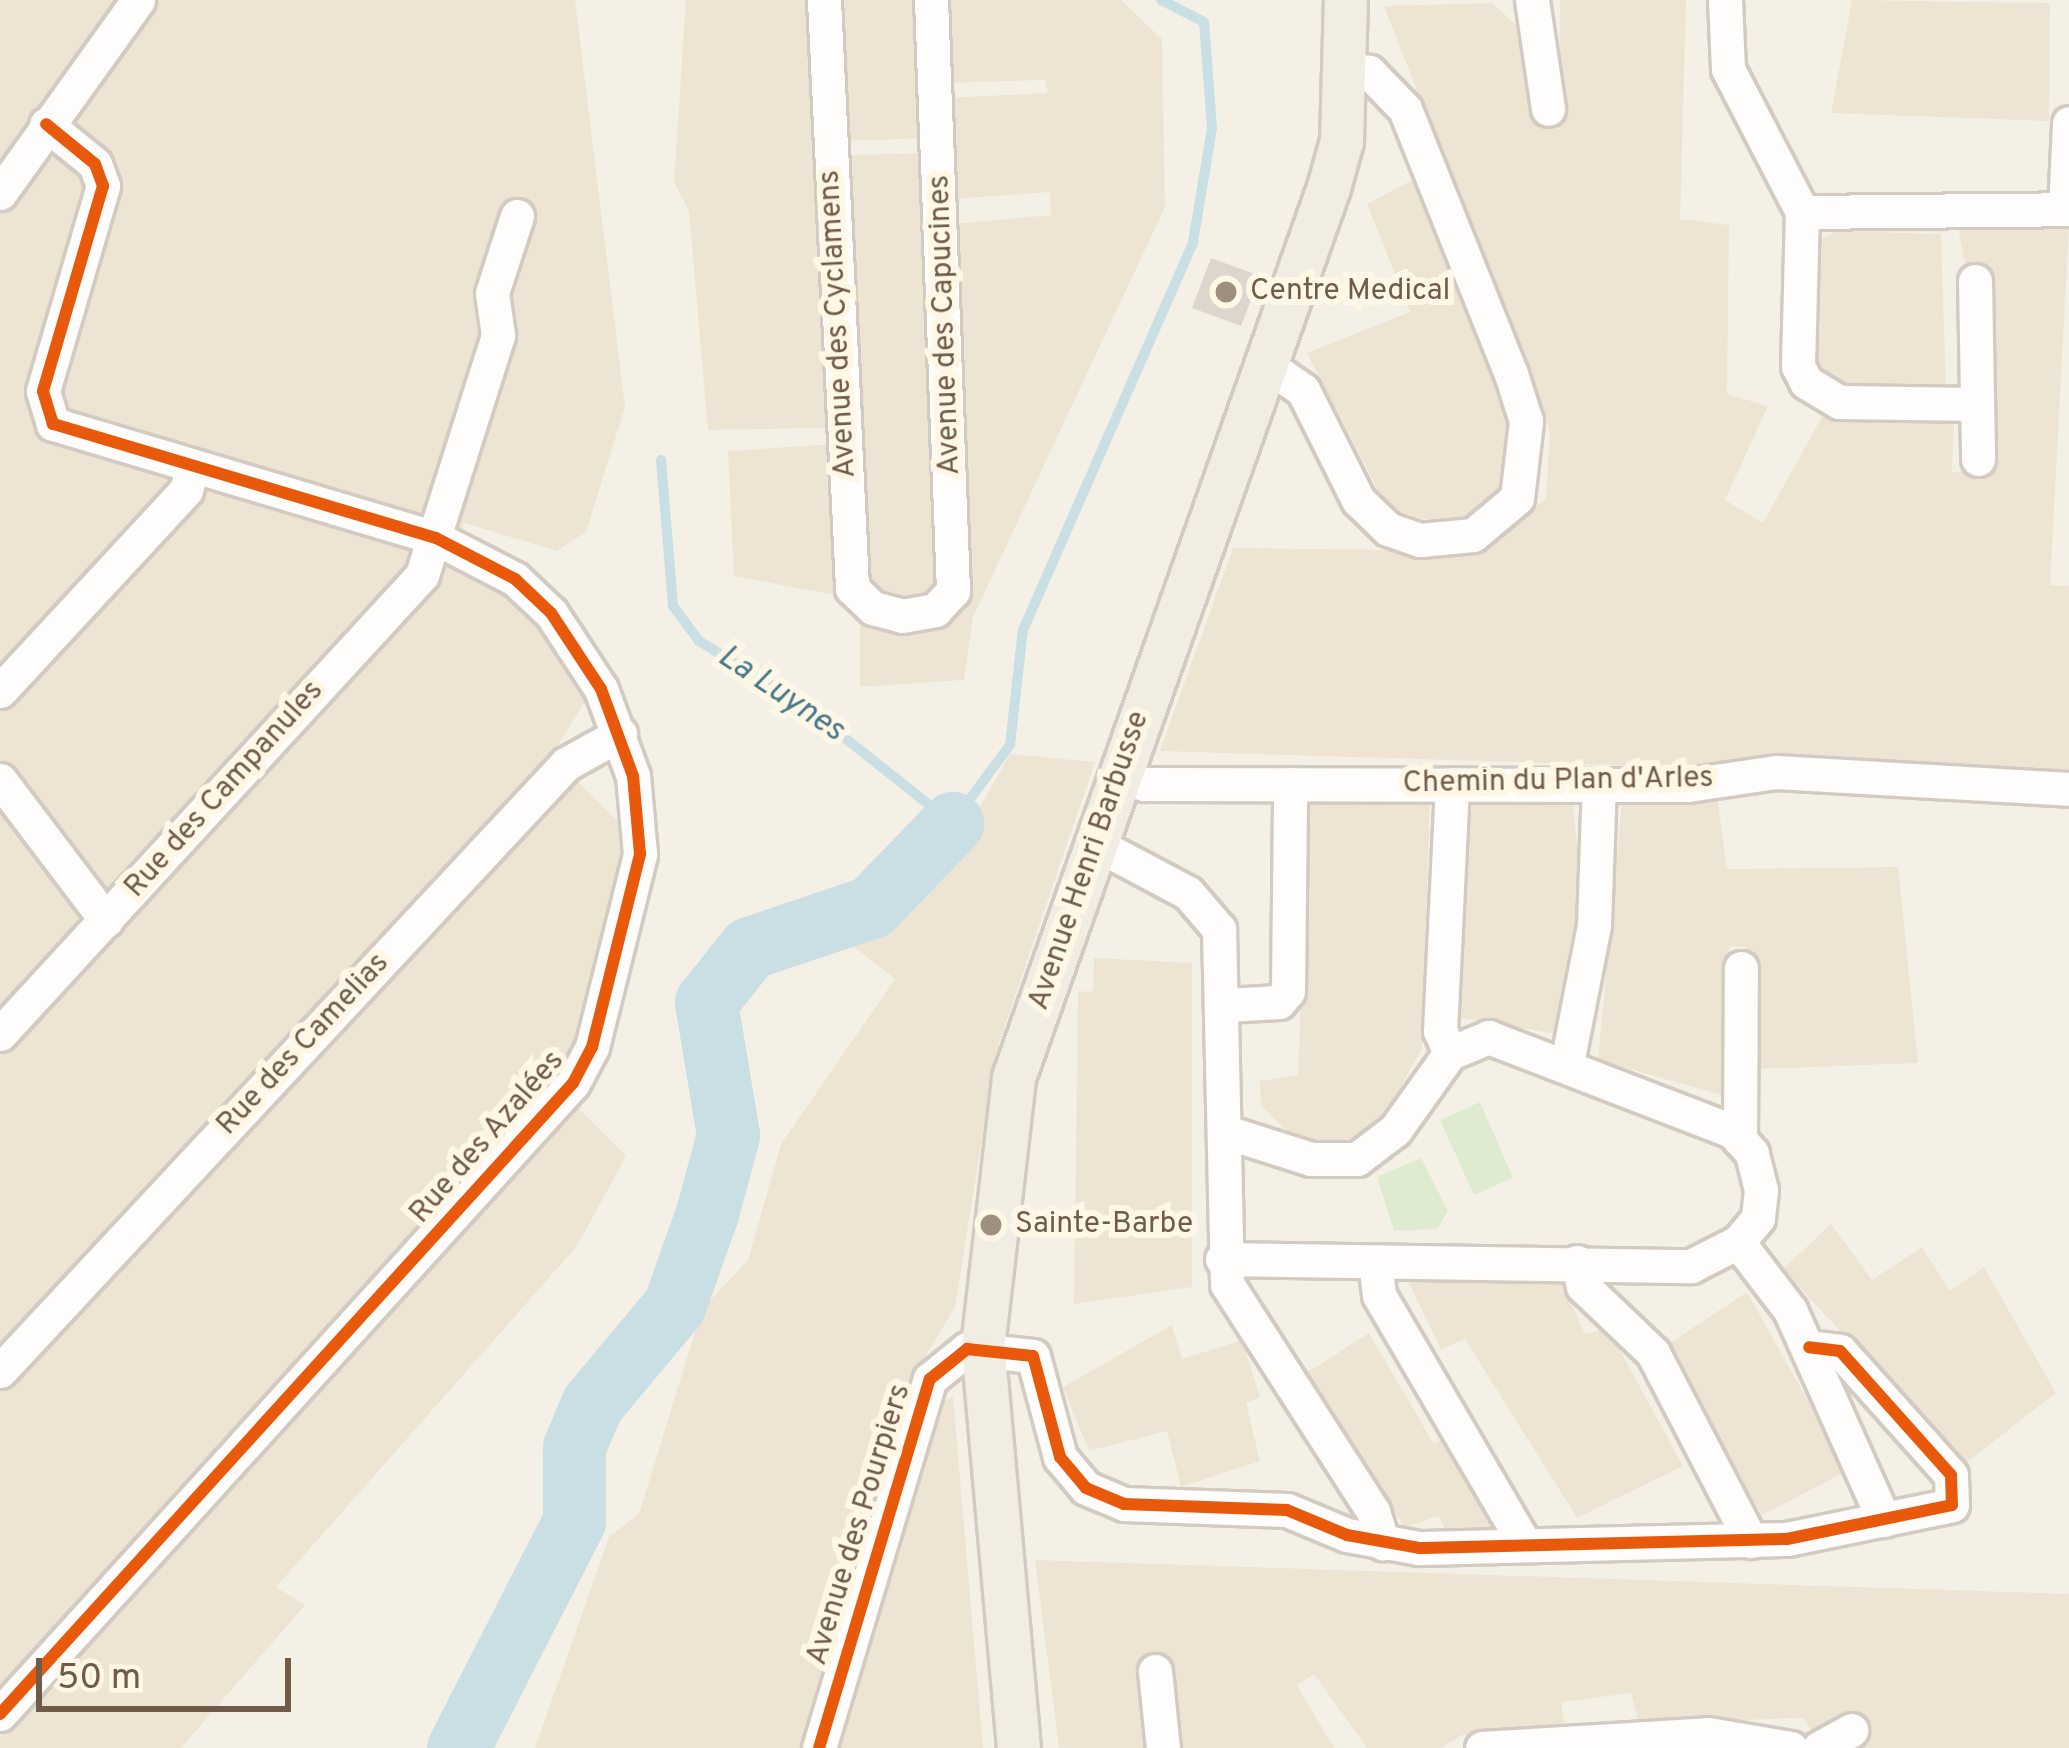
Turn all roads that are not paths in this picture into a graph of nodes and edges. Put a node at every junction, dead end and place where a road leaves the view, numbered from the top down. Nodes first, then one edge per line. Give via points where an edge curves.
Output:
1 (138, 0) edge
2 (824, 0) edge
3 (931, 0) edge
4 (1346, 0) edge
5 (1532, 0) edge
6 (1725, 0) edge
7 (1348, 69) junction
8 (1548, 109) dead end
9 (2069, 123) edge
10 (46, 124) junction
11 (0, 193) edge
12 (2067, 209) edge
13 (1802, 212) junction
14 (518, 216) dead end
15 (1975, 281) dead end
16 (1267, 365) junction
17 (1977, 404) junction
18 (1978, 459) dead end
19 (194, 467) junction
20 (436, 538) junction
21 (902, 616) joint
22 (0, 691) edge
23 (620, 734) junction
24 (1120, 774) junction
25 (0, 780) edge
26 (1290, 784) junction
27 (1452, 784) junction
28 (1599, 785) junction
29 (2069, 789) edge
30 (1096, 844) junction
31 (106, 920) junction
32 (1741, 968) dead end
33 (1226, 1005) junction
34 (0, 1034) edge
35 (1450, 1053) junction
36 (1567, 1063) junction
37 (1226, 1132) junction
38 (1740, 1140) junction
39 (1738, 1242) junction
40 (1222, 1258) junction
41 (1375, 1262) junction
42 (1577, 1262) junction
43 (983, 1347) junction
44 (1809, 1347) junction
45 (0, 1371) edge
46 (1884, 1520) junction
47 (1751, 1541) junction
48 (1383, 1544) junction
49 (1524, 1544) junction
50 (1155, 1671) dead end
51 (0, 1714) edge
52 (1851, 1730) dead end
53 (818, 1748) edge
54 (1019, 1748) edge
55 (1163, 1748) edge
56 (1482, 1748) edge
57 (1791, 1748) edge
58 (1819, 1748) edge

1 - 10 street
2 - 21 street, Avenue des Cyclamens via 852,588 873,608
3 - 21 street, Avenue des Capucines via 953,591 935,610
4 - 7 main road, Avenue Henri Barbusse
5 - 8 street
6 - 13 street via 1728,69
7 - 16 main road, Avenue Henri Barbusse via 1342,141
7 - 16 street via 1369,72 1405,109 1511,374 1526,421 1517,498 1472,536 1420,541 1388,529 1358,500 1303,390
9 - 12 street
10 - 11 street
10 - 19 street, Rue des Azalées via 95,164 104,186 43,392 46,412 66,432
12 - 13 street
13 - 17 street via 1798,366 1806,382 1839,402
14 - 20 street, Rue des Campanules via 492,293 498,335
15 - 17 street
16 - 24 main road, Avenue Henri Barbusse
17 - 18 street
19 - 20 street, Rue des Azalées
19 - 22 street via 171,507
20 - 23 street, Rue des Azalées via 514,579 551,613
20 - 31 street, Rue des Campanules via 422,575
23 - 45 street, Rue des Camelias via 566,764
23 - 51 street, Rue des Azalées via 640,854 584,1066
24 - 26 street, Chemin du Plan d'Arles via 1144,784
24 - 30 main road, Avenue Henri Barbusse
25 - 31 street
26 - 27 street, Chemin du Plan d'Arles
26 - 33 street via 1288,991 1279,1002
27 - 28 street, Chemin du Plan d'Arles
27 - 35 street via 1440,1031
28 - 29 street, Chemin du Plan d'Arles via 1776,772
28 - 36 street via 1594,926
30 - 33 street via 1188,892 1219,929
30 - 43 main road, Avenue Henri Barbusse via 1014,1078
31 - 34 street, Rue des Campanules
32 - 38 street
33 - 37 street
35 - 36 street via 1489,1037
35 - 37 street via 1380,1146 1358,1159 1311,1159
36 - 38 street via 1701,1115
37 - 40 street
38 - 39 street via 1761,1190 1758,1218
39 - 42 street via 1691,1266
39 - 44 street
40 - 41 street
40 - 48 street via 1239,1306 1373,1511
41 - 42 street
41 - 49 street via 1379,1295
42 - 47 street via 1583,1286 1653,1353
43 - 48 street via 1033,1356 1060,1457 1102,1497 1287,1510
43 - 53 street, Avenue des Pourpiers via 948,1358 930,1378
43 - 54 main road, Avenue Henri Barbusse
44 - 46 street
44 - 46 street via 1840,1351 1956,1485 1943,1512
46 - 47 street
47 - 49 street
48 - 49 street
50 - 55 street
52 - 58 street
56 - 57 street via 1708,1733

